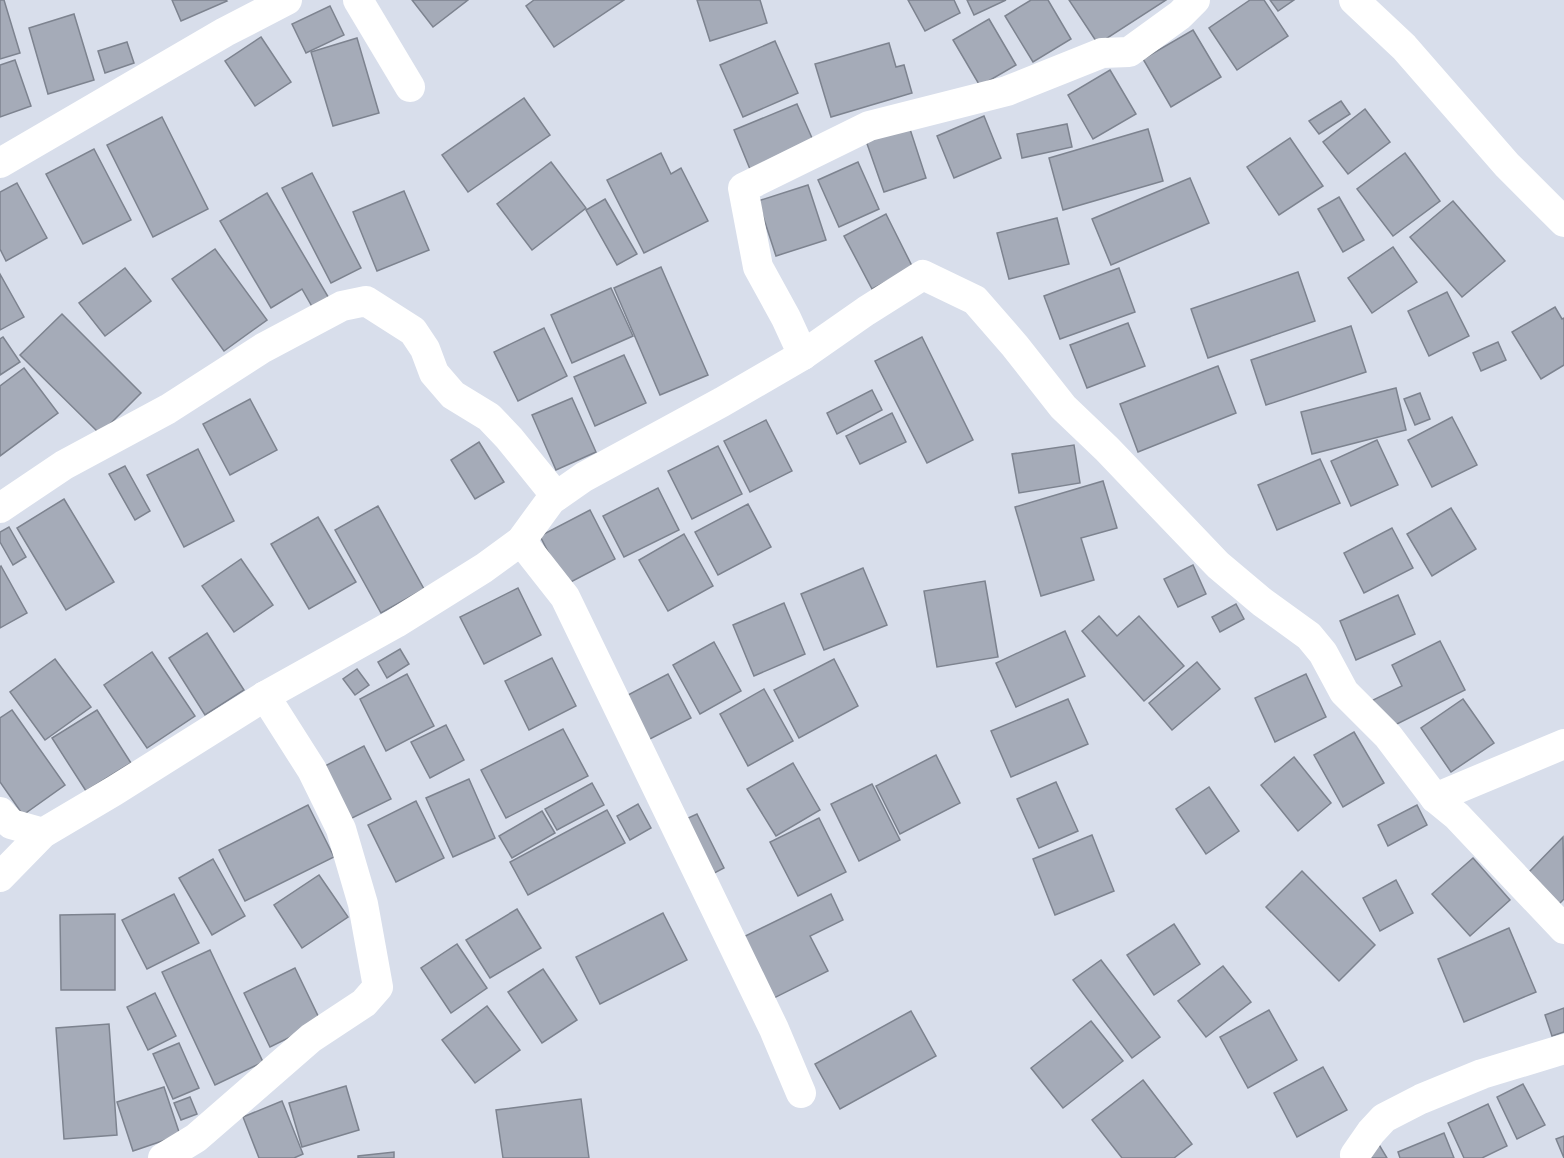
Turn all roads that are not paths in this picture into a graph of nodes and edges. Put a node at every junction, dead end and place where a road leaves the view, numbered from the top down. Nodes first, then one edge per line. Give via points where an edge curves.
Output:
1 (287, 0) edge
2 (358, 0) edge
3 (1195, 0) edge
4 (1354, 0) edge
5 (410, 87) dead end
6 (0, 163) edge
7 (1564, 222) edge
8 (803, 355) junction
9 (556, 496) junction
10 (0, 508) edge
11 (521, 540) junction
12 (265, 696) junction
13 (1564, 744) edge
14 (1435, 798) junction
15 (0, 812) edge
16 (43, 833) junction
17 (0, 877) edge
18 (1564, 929) edge
19 (1564, 1049) edge
20 (801, 1094) dead end
21 (163, 1158) edge
22 (1356, 1158) edge

1 - 6 street
2 - 5 street
3 - 8 street via 1129,52 1102,53 1008,91 869,126 743,188 758,267
4 - 7 street via 1404,47 1507,165
8 - 9 street
8 - 14 street via 923,275 975,300 1062,407 1218,565 1309,636 1344,692 1388,736
9 - 10 street via 489,417 453,395 434,373 413,331 366,302 342,306 263,348 168,409 64,465
9 - 11 street
11 - 12 street via 396,623
11 - 20 street via 565,597 774,1029
12 - 16 street
12 - 21 street via 312,770 341,829 363,904 378,987 364,1003 311,1038 196,1138
13 - 14 street
14 - 18 street via 1457,816
15 - 16 street via 11,824
16 - 17 street
19 - 22 street via 1482,1074 1384,1118

